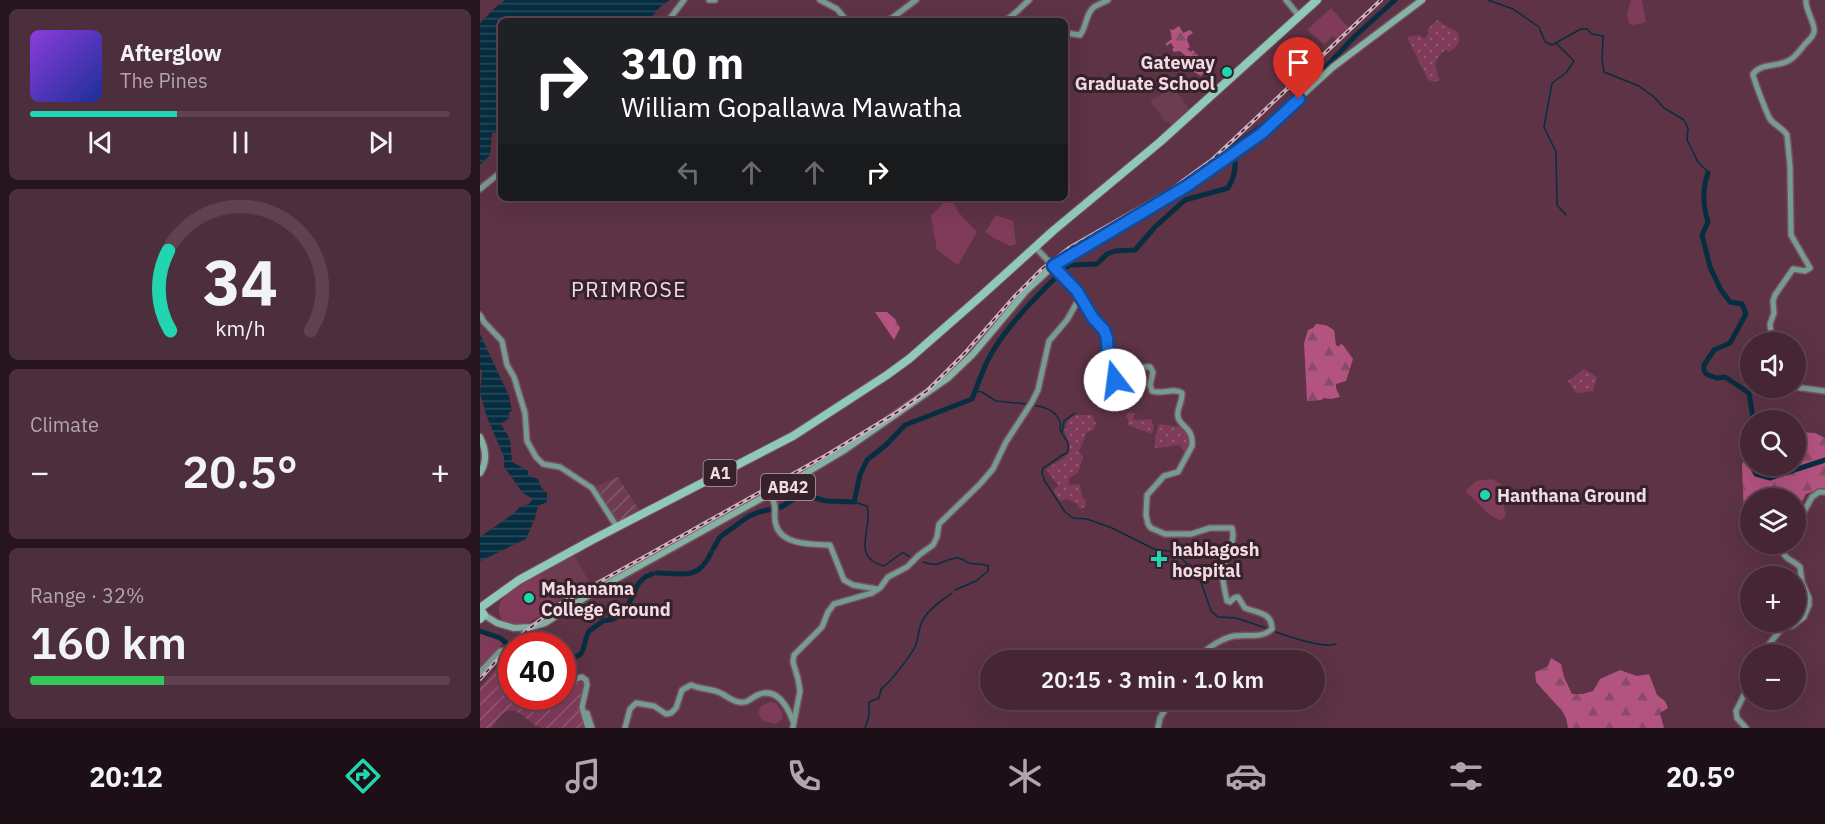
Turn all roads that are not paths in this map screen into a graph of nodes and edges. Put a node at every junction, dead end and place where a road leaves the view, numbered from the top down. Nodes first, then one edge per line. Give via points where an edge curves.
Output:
1 (684, 0) edge
2 (709, 0) edge
3 (715, 0) edge
4 (820, 0) edge
5 (916, 0) edge
6 (1029, 0) edge
7 (1108, 0) edge
8 (1286, 0) edge
9 (1317, 0) edge
10 (1422, 0) edge
11 (1806, 0) edge
12 (1299, 16) junction
13 (670, 18) edge
14 (844, 18) edge
15 (892, 18) edge
16 (1010, 18) edge
17 (1068, 33) edge
18 (498, 174) edge
19 (480, 189) edge
20 (1035, 247) junction
21 (1057, 270) junction
22 (1083, 298) junction
23 (480, 315) edge
24 (1771, 332) edge
25 (1806, 390) edge
26 (1825, 391) edge
27 (480, 437) edge
28 (480, 473) edge
29 (1825, 492) edge
30 (773, 498) junction
31 (1806, 509) edge
32 (616, 527) junction
33 (1785, 554) edge
34 (877, 589) junction
35 (481, 614) edge
36 (1769, 644) edge
37 (1206, 650) edge
38 (498, 653) edge
39 (480, 672) edge
40 (576, 679) edge
41 (1740, 703) edge
42 (582, 707) junction
43 (1165, 710) edge
44 (793, 724) edge
45 (588, 728) edge
46 (592, 728) edge
47 (625, 728) edge
48 (1158, 728) edge
49 (1746, 728) edge

1 - 13 street
2 - 3 street
4 - 14 street
5 - 15 street
6 - 16 street
7 - 17 street via 1091,9 1080,35
8 - 12 street
9 - 12 highway, A1
10 - 21 main road, AB42 via 1333,67 1270,126 1235,152 1181,190 1068,256
11 - 24 street via 1814,28 1810,39 1787,62 1759,68 1752,79 1771,121 1787,135 1791,235 1810,268 1793,269 1784,281 1773,301
12 - 20 highway, A1 via 1160,142
18 - 19 street
20 - 21 street
20 - 32 highway, A1 via 909,359 865,391 777,444
21 - 22 street
21 - 30 main road, AB42 via 1025,296 985,346 946,384
22 - 34 street via 1048,341 1038,390 993,469 939,524 933,545
22 - 37 street via 1107,338 1112,377 1120,380 1138,368 1150,367 1152,391 1177,390 1183,398 1178,419 1189,430 1192,446 1179,470 1164,476 1149,491 1146,521 1165,534 1232,528 1231,549 1223,569 1227,601 1238,597 1245,608 1264,613 1271,620 1271,630 1251,637 1232,636
23 - 32 street via 502,341 507,365 520,392 532,451 541,462 560,466 592,488
25 - 26 street
27 - 28 main road via 486,452
29 - 31 street via 1815,494
30 - 34 street via 776,525 781,533 798,542 830,545 844,580
30 - 35 main road, AB42 via 600,588 541,625 508,627
32 - 35 highway, A1 via 519,580 495,596
33 - 36 street via 1800,567 1809,605 1804,617 1783,627
34 - 44 street via 834,604 822,627 794,655 800,691
38 - 39 street
40 - 42 street via 586,680
41 - 49 street via 1737,718
42 - 45 street
42 - 46 street
43 - 48 street
44 - 47 street via 781,699 768,693 741,703 717,691 691,685 682,690 671,713 636,703 630,709

